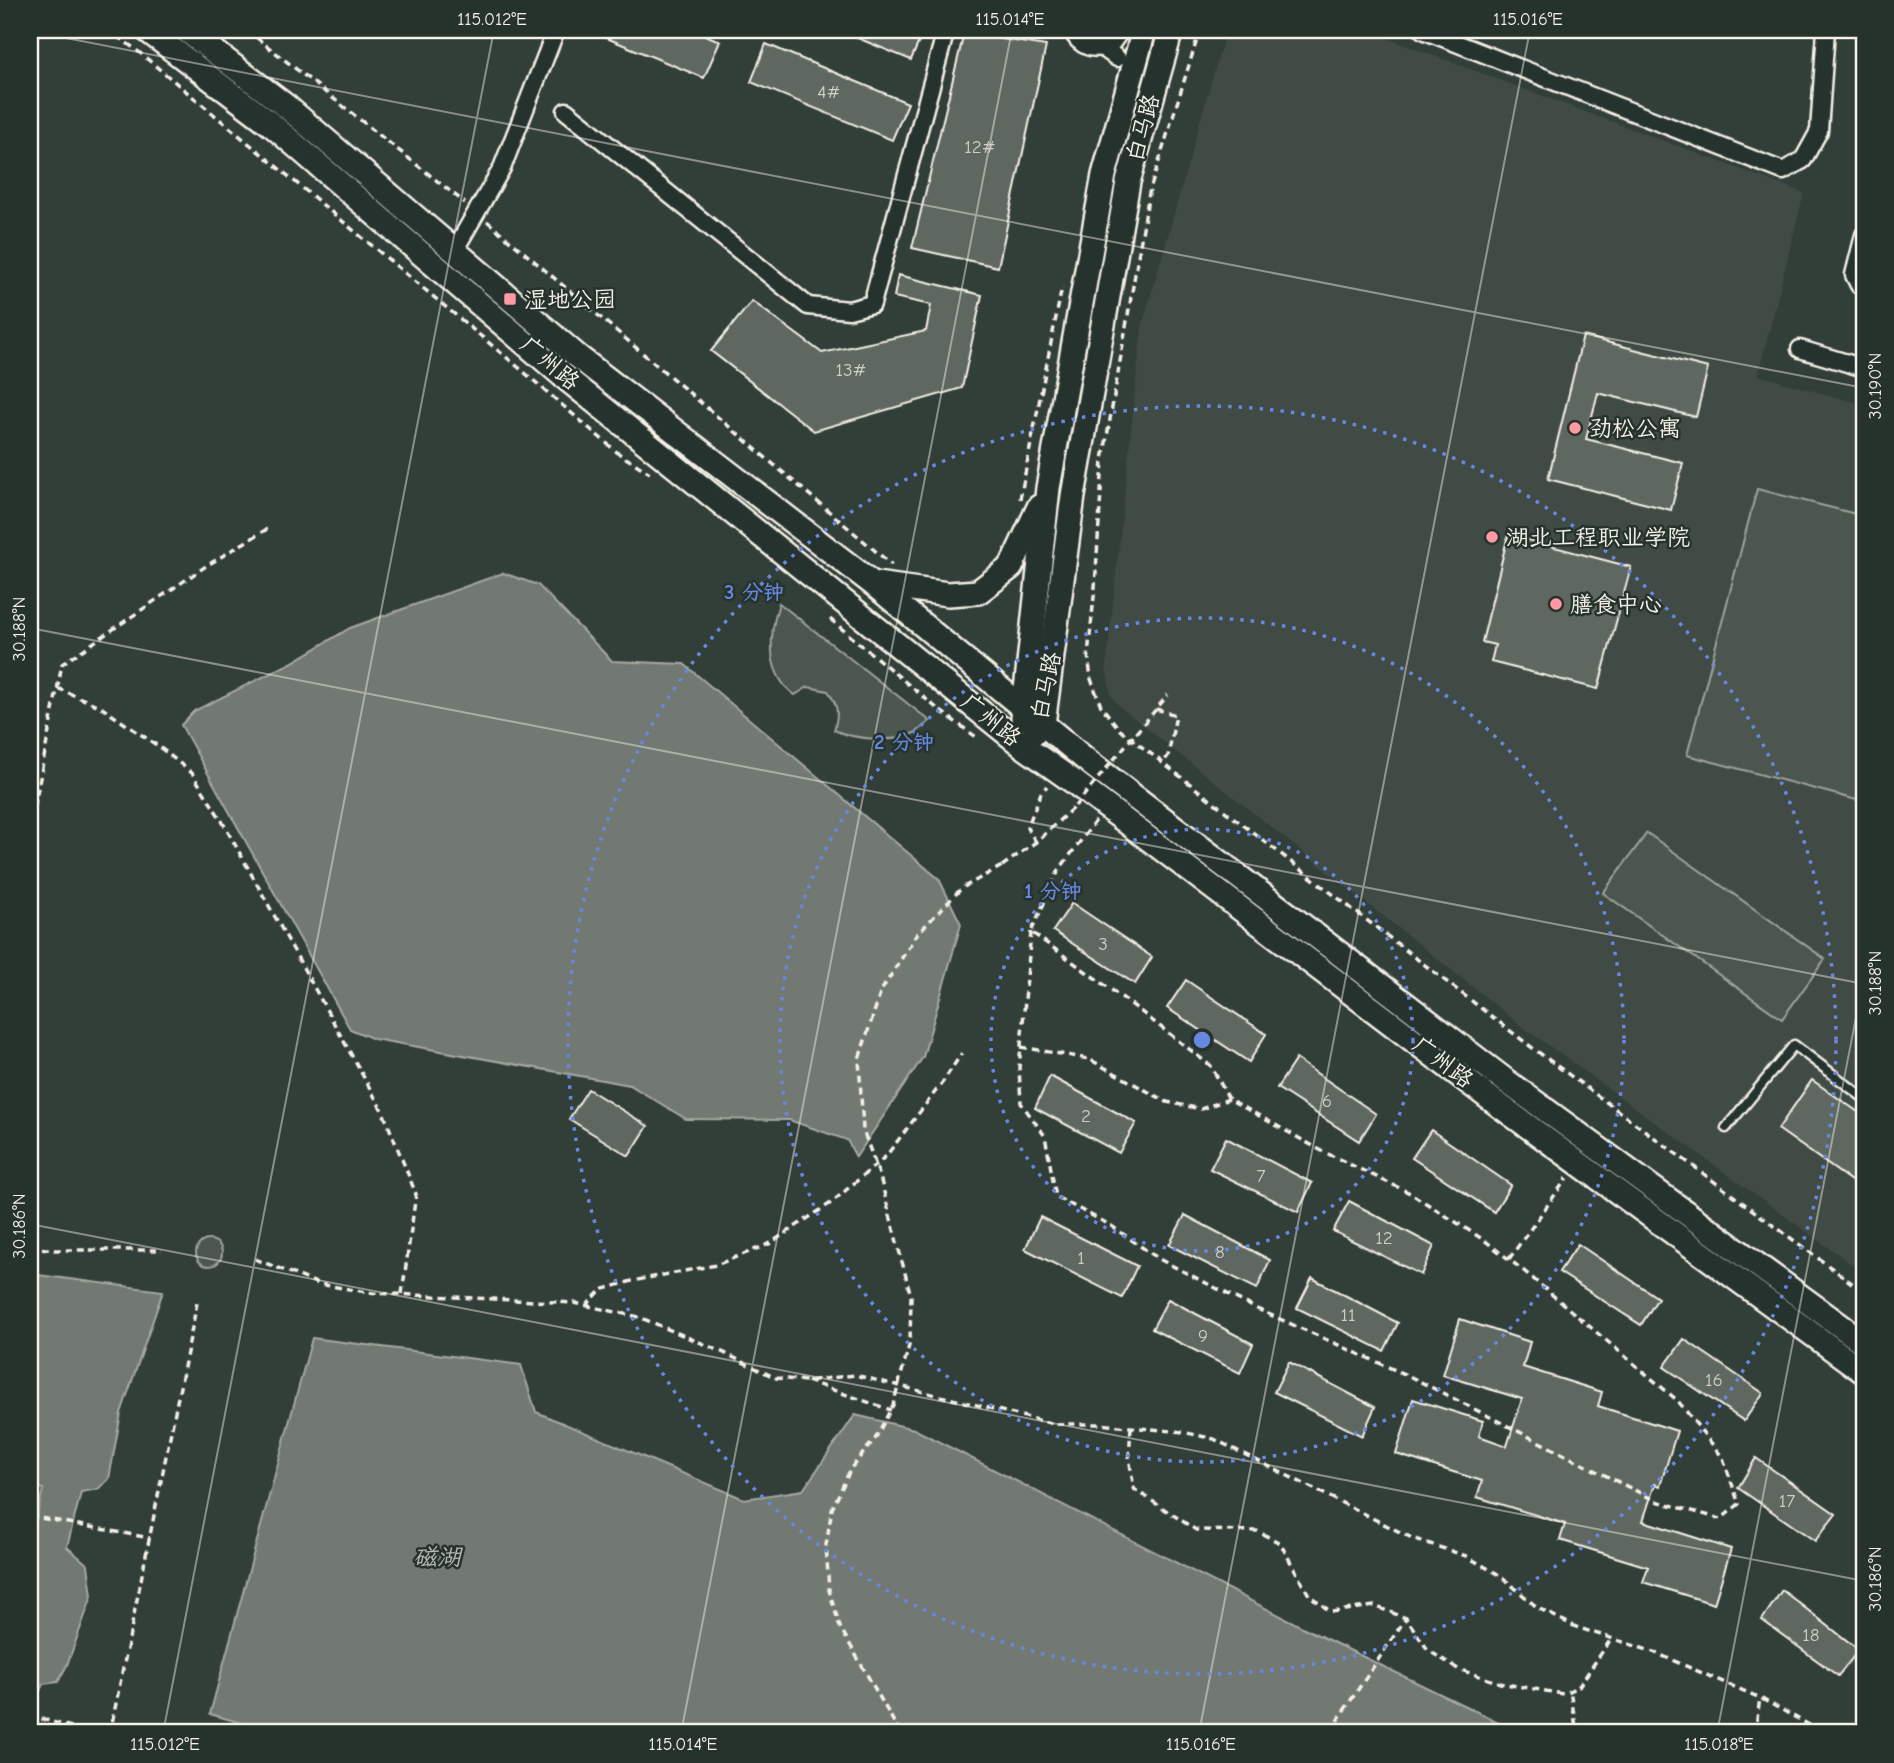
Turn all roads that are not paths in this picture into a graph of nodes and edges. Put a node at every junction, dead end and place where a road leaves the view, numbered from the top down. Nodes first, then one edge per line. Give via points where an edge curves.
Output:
1 (147, 30) edge
2 (186, 30) edge
3 (556, 30) edge
4 (946, 30) edge
5 (1072, 30) edge
6 (1121, 30) edge
7 (1144, 30) edge
8 (1171, 30) edge
9 (1423, 30) edge
10 (1826, 30) edge
11 (1103, 48) junction
12 (1118, 58) dead end
13 (566, 111) dead end
14 (1864, 235) edge
15 (454, 251) junction
16 (1864, 287) edge
17 (1800, 349) dead end
18 (1864, 368) edge
19 (1048, 488) junction
20 (872, 583) junction
21 (1023, 709) junction
22 (1044, 724) junction
23 (1023, 746) junction
24 (1864, 1098) edge
25 (1726, 1128) dead end
26 (1864, 1343) edge
27 (1864, 1372) edge

1 - 23 main road, 广州路 via 272,125 562,375
2 - 15 main road, 广州路 via 287,107
3 - 15 street via 502,168
4 - 13 street via 872,304 849,310 808,306
5 - 11 street via 1086,47
6 - 11 street
7 - 19 main road, 白马路 via 1104,175
8 - 22 main road, 白马路 via 1126,196 1073,496
9 - 10 street via 1783,171 1803,160 1819,131
11 - 12 street
14 - 16 street via 1854,275
15 - 20 main road, 广州路 via 577,356
17 - 18 street
19 - 20 main road via 1011,567 978,592 948,594
19 - 21 main road, 白马路
20 - 21 main road, 广州路
21 - 22 main road, 广州路
21 - 23 main road, 白马路
22 - 23 main road, 白马路
22 - 26 main road, 广州路 via 1506,1081
23 - 27 main road, 广州路 via 1492,1100
24 - 25 lane via 1794,1045

